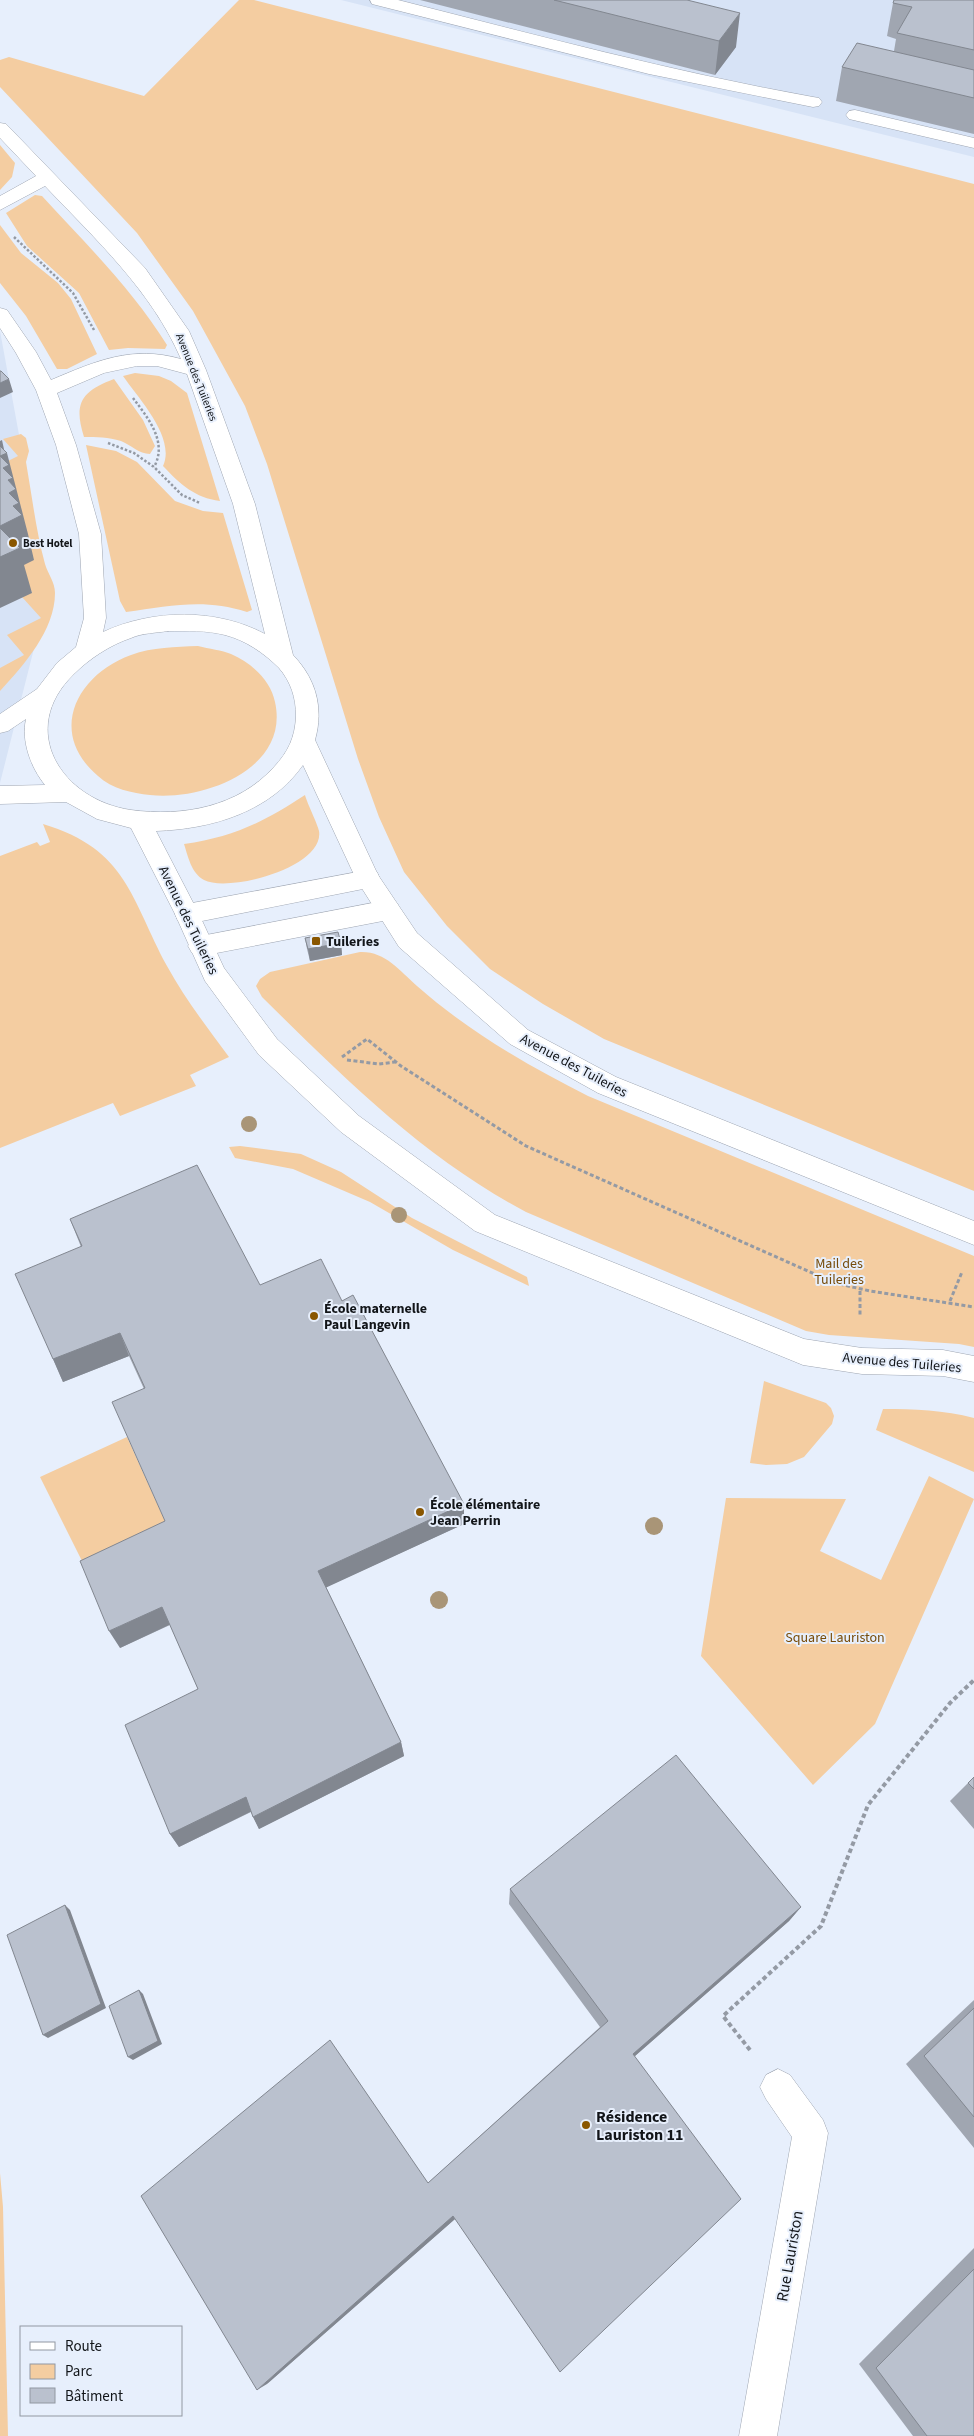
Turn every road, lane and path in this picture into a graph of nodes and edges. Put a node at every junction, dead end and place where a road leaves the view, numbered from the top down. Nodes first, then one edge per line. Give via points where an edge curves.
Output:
1 (378, 0) edge
2 (813, 102) dead end
3 (855, 115) dead end
4 (0, 128) edge
5 (974, 144) edge
6 (48, 177) junction
7 (0, 204) edge
8 (0, 314) edge
9 (196, 370) junction
10 (46, 390) junction
11 (66, 445) junction
12 (244, 504) junction
13 (87, 650) junction
14 (282, 656) junction
15 (45, 695) junction
16 (0, 725) edge
17 (304, 741) junction
18 (68, 793) junction
19 (0, 795) edge
20 (139, 820) junction
21 (368, 879) junction
22 (388, 910) junction
23 (187, 914) junction
24 (201, 946) junction
25 (396, 1062) junction
26 (974, 1233) edge
27 (974, 1306) edge
28 (974, 1368) edge
29 (974, 1680) edge
30 (778, 2086) joint
31 (758, 2436) edge

1 - 2 street via 611,60
3 - 5 street
4 - 6 street, Avenue des Tuileries
6 - 7 street
6 - 9 street, Avenue des Tuileries via 157,296 179,331
8 - 10 street via 26,352
9 - 10 street via 152,359 132,360 112,364
9 - 12 street, Avenue des Tuileries
10 - 11 street
11 - 12 path via 90,441 110,443 134,453 154,467 182,496 221,508
11 - 13 street via 90,534 95,618
12 - 14 street, Avenue des Tuileries
13 - 14 street via 125,632 168,623 211,624 251,636
13 - 15 street via 62,670
14 - 17 street via 302,681 309,710
15 - 16 street
15 - 18 street via 36,720 37,746 48,772
17 - 20 street via 291,765 270,786 242,804 210,816 174,822
17 - 21 street, Avenue des Tuileries
18 - 19 street
18 - 20 street via 100,811
20 - 23 street, Avenue des Tuileries
21 - 22 street, Avenue des Tuileries
21 - 23 street
22 - 24 street
22 - 26 street, Avenue des Tuileries via 408,940 519,1037 607,1085
23 - 24 street, Avenue des Tuileries
24 - 28 street, Avenue des Tuileries via 214,974 278,1056 350,1124 485,1223 803,1352 862,1361 943,1363
25 - 25 path via 367,1039 339,1058 379,1064
25 - 27 path via 526,1146 835,1283 871,1293
29 - 30 path via 950,1703 868,1805 821,1926 723,2016
30 - 31 street, Rue Lauriston via 810,2133

